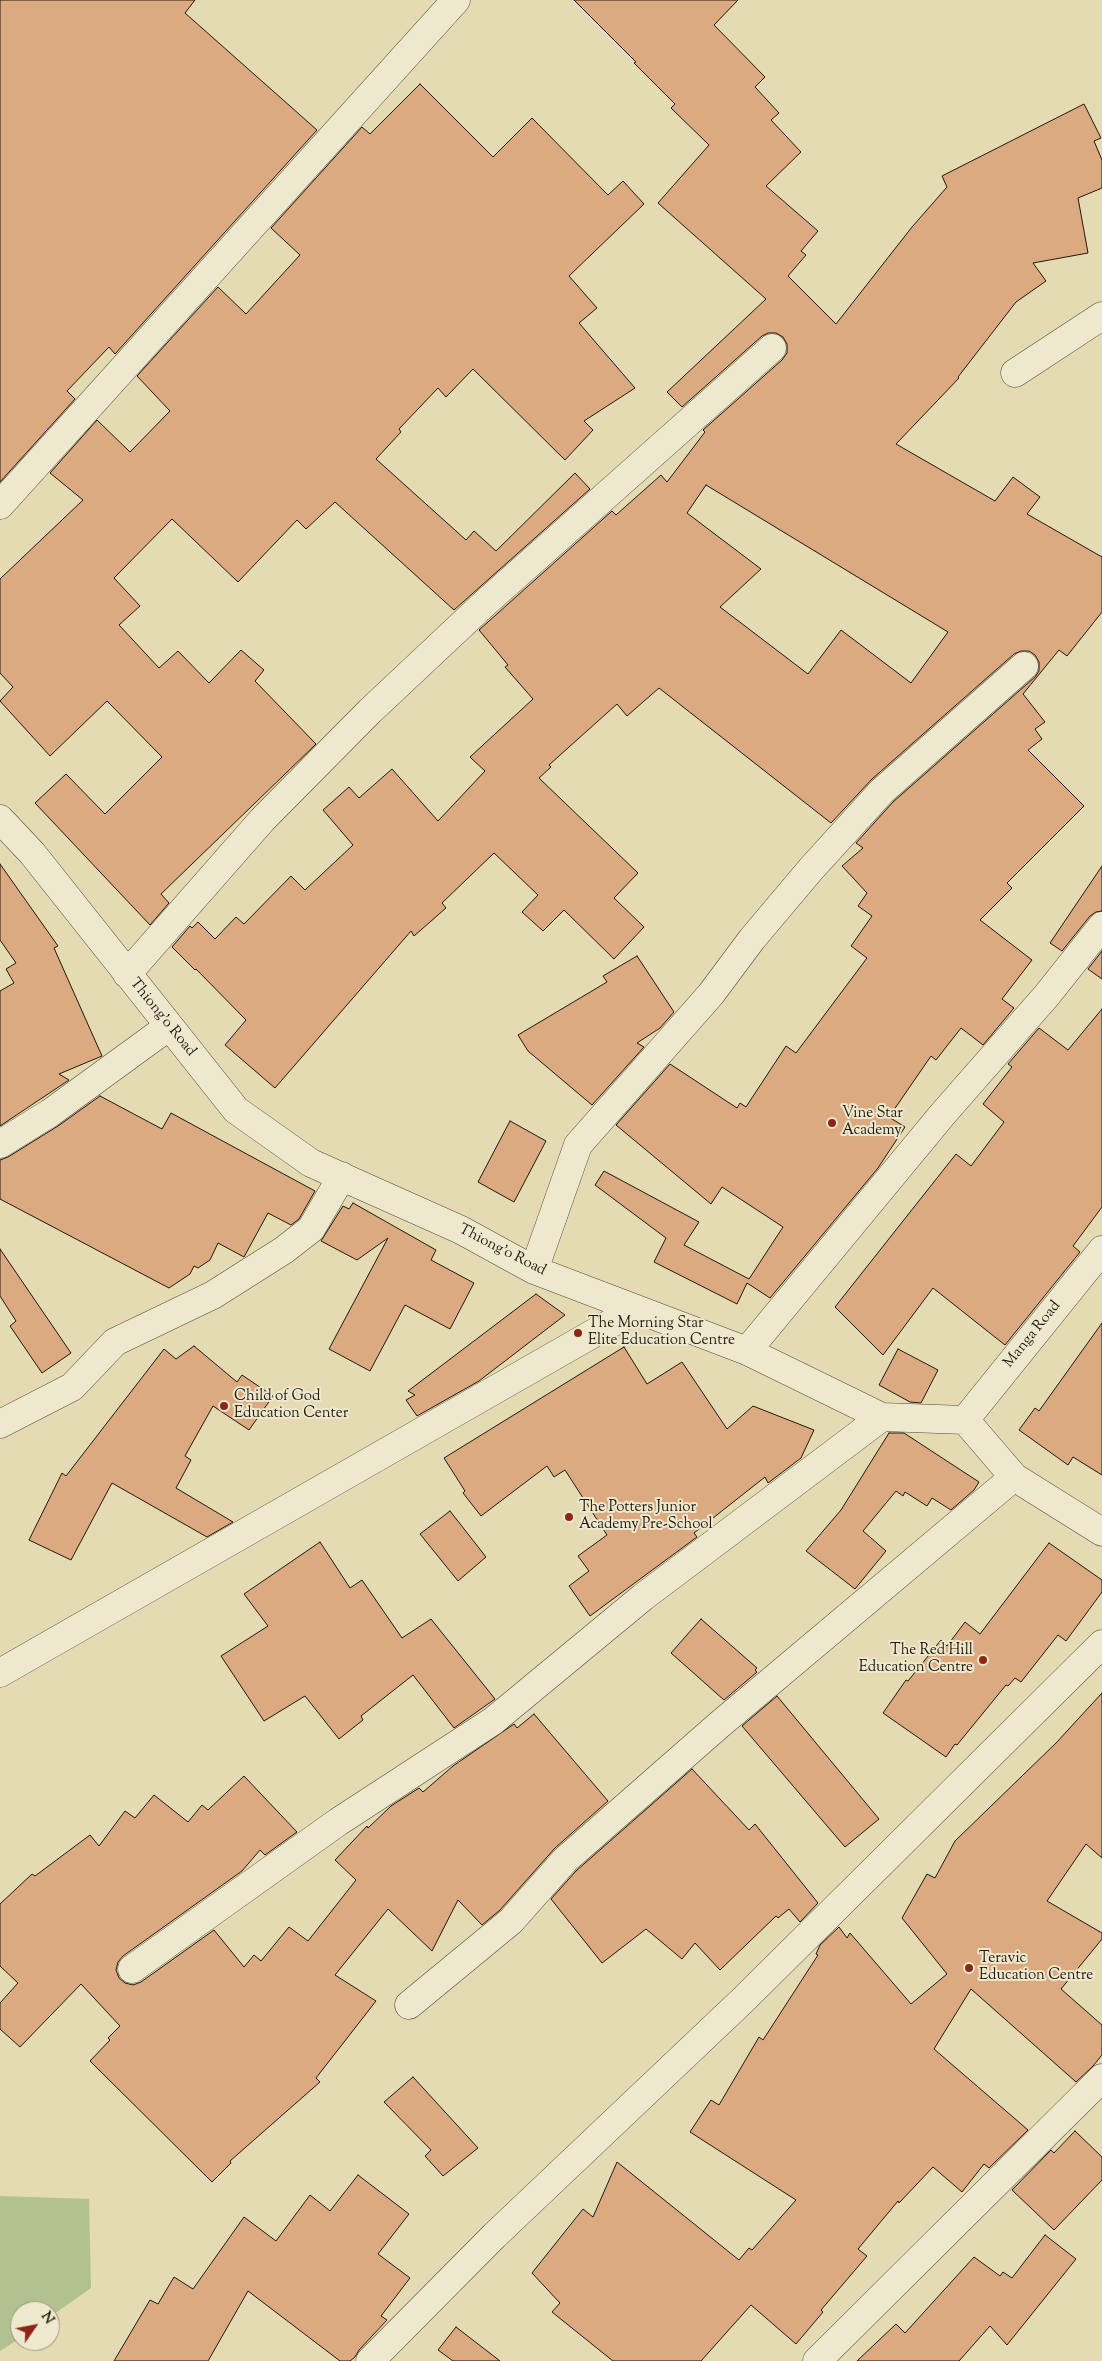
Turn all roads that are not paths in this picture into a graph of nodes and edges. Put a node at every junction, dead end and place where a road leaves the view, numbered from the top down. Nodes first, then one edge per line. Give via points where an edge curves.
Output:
1 (456, 0) edge
2 (1102, 316) edge
3 (772, 348) dead end
4 (1015, 373) dead end
5 (0, 505) edge
6 (1024, 666) dead end
7 (0, 819) edge
8 (1102, 926) edge
9 (127, 974) junction
10 (168, 1027) junction
11 (0, 1144) edge
12 (342, 1176) junction
13 (1102, 1250) edge
14 (534, 1270) junction
15 (636, 1308) junction
16 (747, 1351) junction
17 (882, 1417) junction
18 (965, 1420) junction
19 (0, 1424) edge
20 (1014, 1477) junction
21 (1102, 1532) edge
22 (1102, 1644) edge
23 (0, 1673) edge
24 (132, 1969) dead end
25 (409, 2005) dead end
26 (1102, 2078) edge
27 (370, 2361) edge
28 (817, 2361) edge

1 - 5 street
2 - 4 street
3 - 9 street via 370,710 263,819
6 - 14 street via 882,791 811,869 752,938 711,994 578,1145
7 - 9 street, Thiong'o Road via 32,853
8 - 16 street
9 - 10 street, Thiong'o Road
10 - 11 street via 50,1113
10 - 12 street, Thiong'o Road via 236,1110 311,1163
12 - 14 street, Thiong'o Road via 462,1230
12 - 19 street via 311,1229 284,1250 213,1295 115,1342 72,1387
13 - 18 street, Manga Road
14 - 15 street, Thiong'o Road
15 - 16 street, Thiong'o Road
15 - 23 street
16 - 17 street, Thiong'o Road
17 - 18 street, Thiong'o Road
17 - 24 street via 643,1597 493,1721 338,1822
18 - 20 street
20 - 21 street
20 - 25 street via 719,1724 565,1860 511,1921
22 - 27 street via 743,2000 494,2236
26 - 28 street

